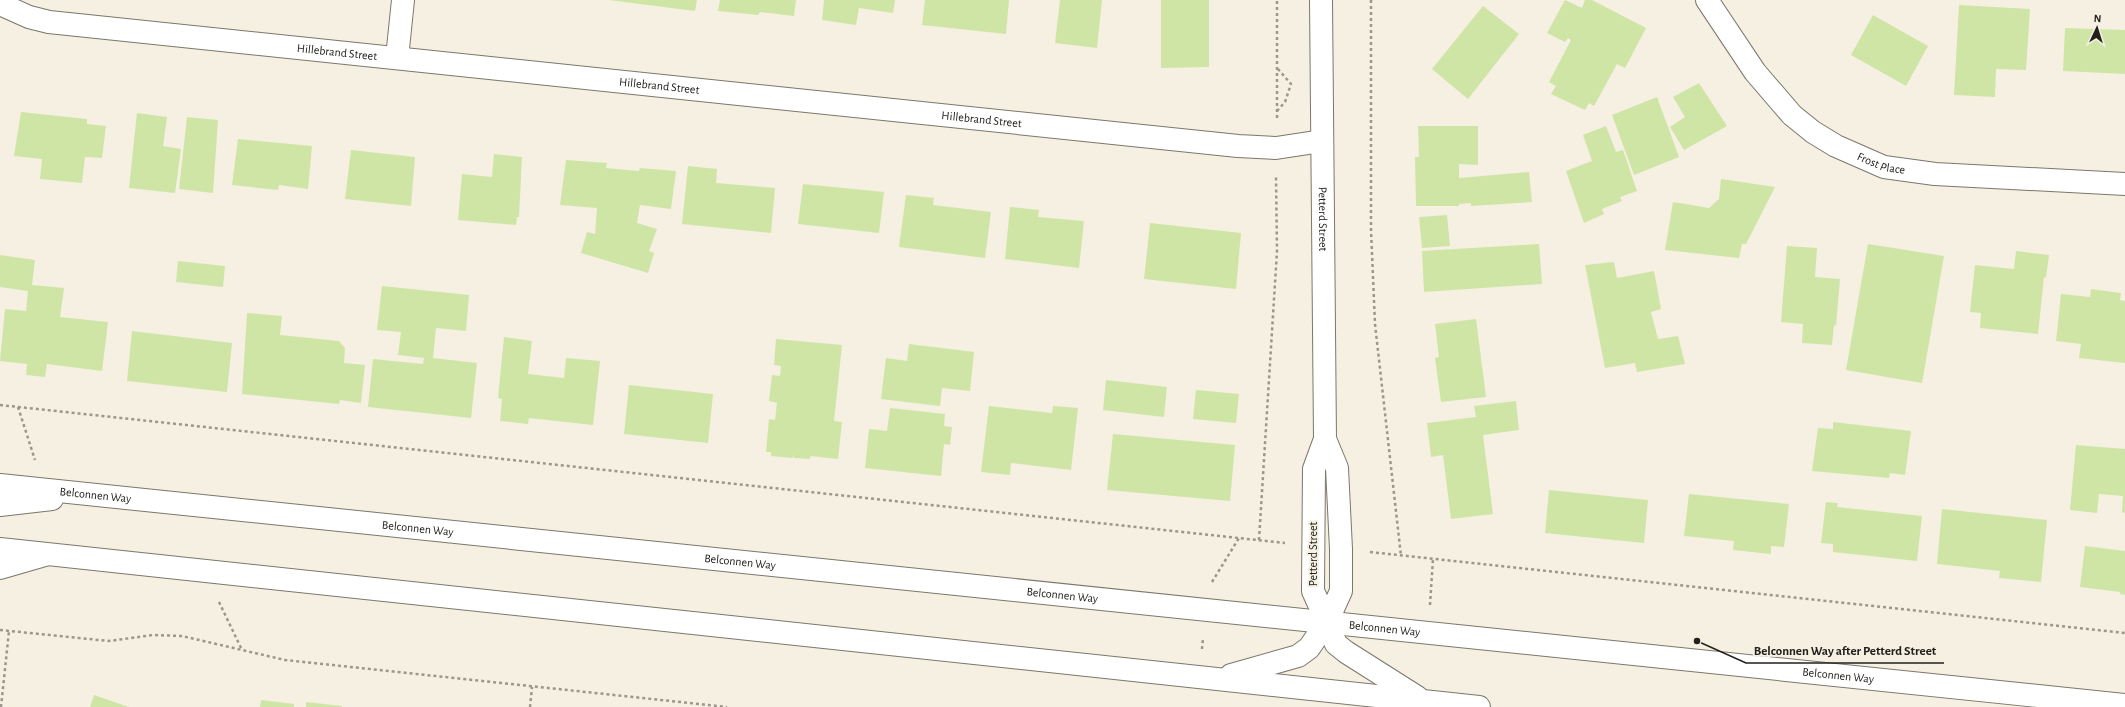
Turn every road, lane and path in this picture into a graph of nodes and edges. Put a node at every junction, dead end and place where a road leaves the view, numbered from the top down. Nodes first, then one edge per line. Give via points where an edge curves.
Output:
1 (403, 0) edge
2 (1321, 0) edge
3 (1370, 0) edge
4 (1707, 0) edge
5 (0, 4) edge
6 (397, 58) junction
7 (1277, 68) dead end
8 (1277, 111) dead end
9 (1322, 141) junction
10 (2125, 184) edge
11 (1276, 251) dead end
12 (0, 405) edge
13 (1325, 439) junction
14 (0, 485) edge
15 (92, 494) junction
16 (0, 505) edge
17 (1239, 538) junction
18 (1259, 540) junction
19 (1313, 546) junction
20 (0, 549) edge
21 (1341, 549) junction
22 (45, 555) junction
23 (1401, 556) junction
24 (0, 568) edge
25 (1209, 587) dead end
26 (218, 599) dead end
27 (1327, 622) junction
28 (0, 630) edge
29 (9, 631) junction
30 (2125, 633) edge
31 (242, 650) junction
32 (1218, 678) junction
33 (532, 686) junction
34 (1425, 701) junction
35 (2118, 704) edge
36 (0, 707) edge
37 (530, 707) edge
38 (727, 707) edge
39 (1479, 707) edge

1 - 6 main road
2 - 9 main road, Petterd Street
3 - 23 path via 1371,230 1375,324
4 - 10 main road, Frost Place via 1755,72 1792,115 1836,146 1884,167 1935,174
5 - 6 main road, Hillebrand Street via 29,17 49,22
6 - 9 main road, Hillebrand Street via 1238,146 1276,148
7 - 8 path via 1291,84 1285,102
9 - 13 main road, Petterd Street
11 - 18 path
12 - 17 path
13 - 19 main road, Petterd Street via 1314,469
13 - 21 main road, Petterd Street via 1337,468
14 - 15 main road, Belconnen Way
15 - 16 main road
15 - 27 main road, Belconnen Way
17 - 18 path
17 - 25 path
18 - 19 path
19 - 27 main road, Petterd Street via 1313,591
20 - 22 main road
21 - 23 path
21 - 27 main road, Petterd Street via 1341,591
22 - 24 main road
22 - 32 main road
23 - 30 path
26 - 31 path
27 - 32 main road via 1309,648 1298,656
27 - 34 main road via 1336,644
27 - 35 main road, Belconnen Way
28 - 29 path
29 - 31 path via 109,641 153,635 182,636
29 - 36 path
31 - 33 path via 284,660
32 - 34 main road
33 - 37 path
33 - 38 path
34 - 39 main road

